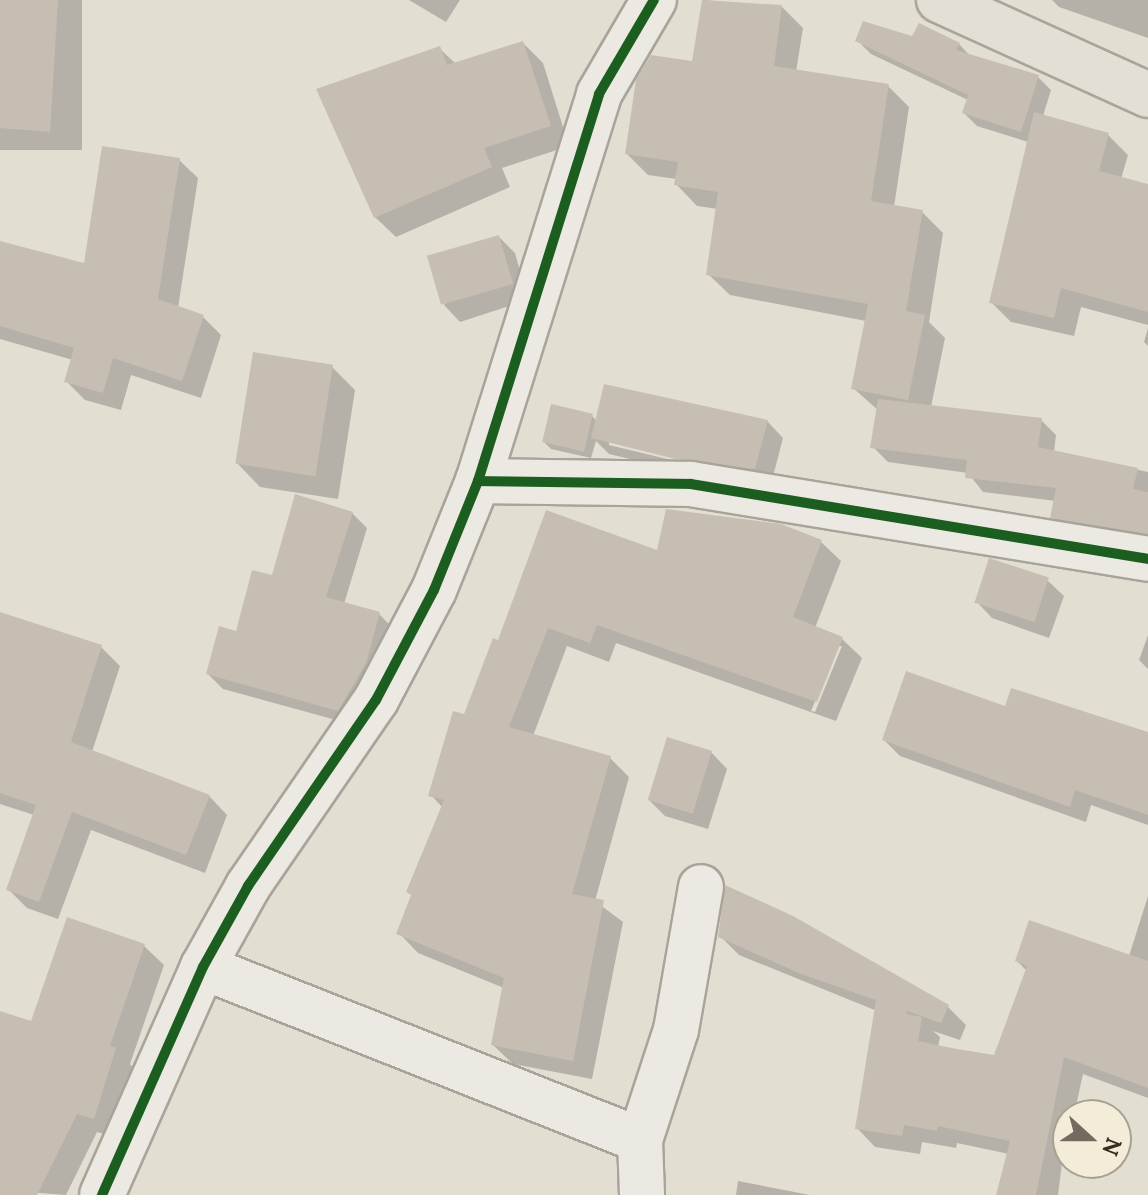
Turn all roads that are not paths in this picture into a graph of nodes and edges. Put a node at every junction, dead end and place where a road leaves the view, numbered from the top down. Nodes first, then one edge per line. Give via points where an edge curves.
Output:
1 (654, 0) edge
2 (939, 0) edge
3 (1148, 95) edge
4 (478, 481) junction
5 (1148, 559) edge
6 (701, 887) dead end
7 (203, 967) junction
8 (640, 1140) junction
9 (102, 1195) edge
10 (642, 1195) edge

1 - 4 street via 599,94
2 - 3 main road
4 - 5 street via 691,484
4 - 7 street via 434,590 376,700 248,886
6 - 8 street via 676,1030
7 - 8 street
7 - 9 street
8 - 10 street

